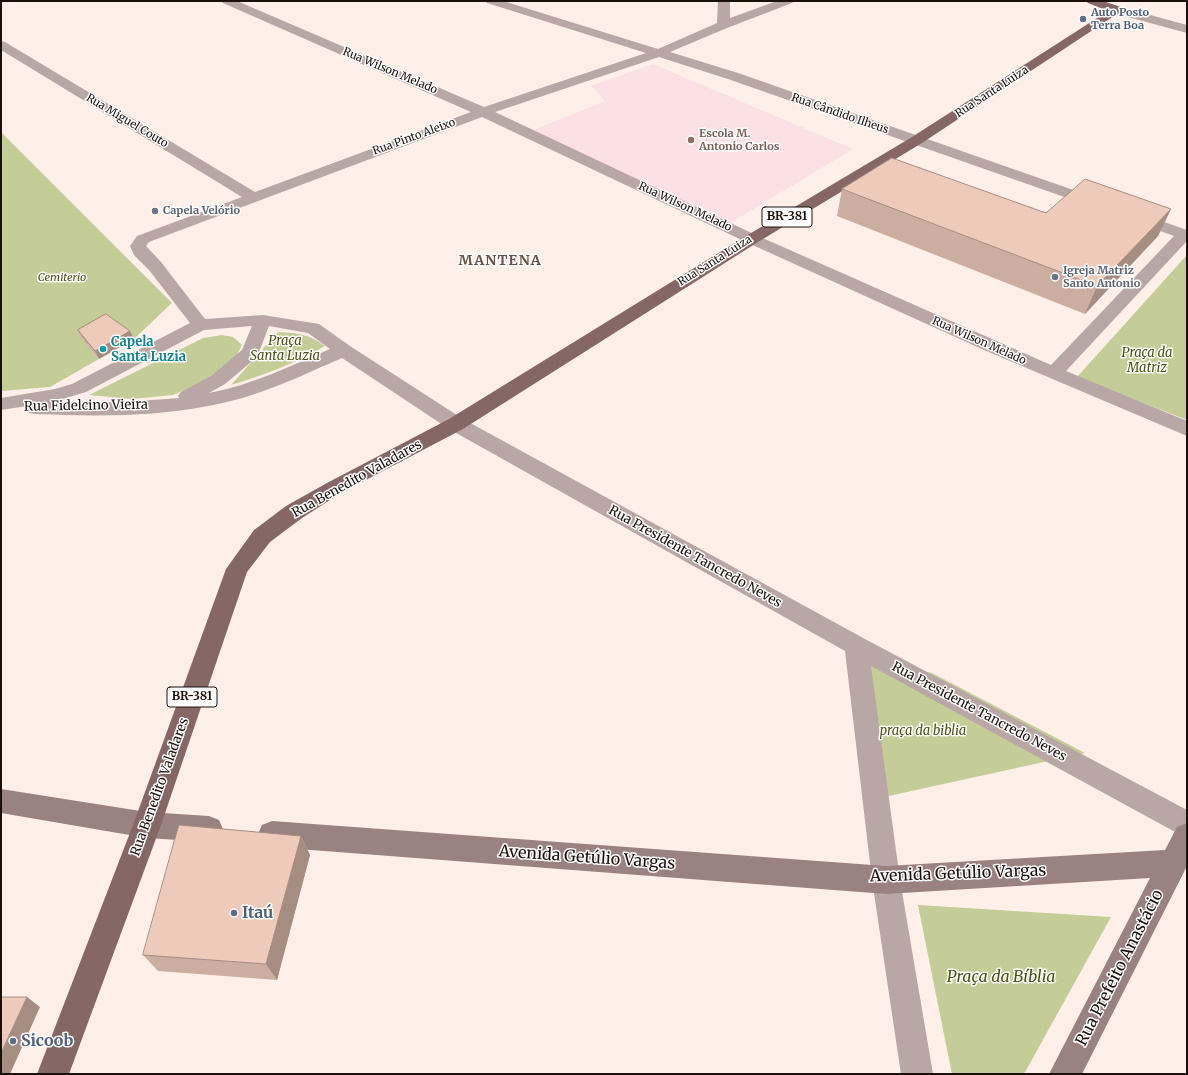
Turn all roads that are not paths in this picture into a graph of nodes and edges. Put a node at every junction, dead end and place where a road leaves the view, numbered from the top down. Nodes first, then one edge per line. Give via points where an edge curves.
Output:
1 (227, 1) edge
2 (491, 1) edge
3 (724, 1) edge
4 (788, 1) edge
5 (1092, 1) edge
6 (1117, 10) junction
7 (724, 24) junction
8 (1187, 30) edge
9 (1, 45) edge
10 (658, 53) junction
11 (483, 112) junction
12 (917, 140) junction
13 (252, 197) junction
14 (1110, 208) edge
15 (1125, 214) edge
16 (1186, 235) edge
17 (752, 238) junction
18 (263, 320) junction
19 (200, 325) junction
20 (343, 350) junction
21 (1054, 373) junction
22 (170, 404) junction
23 (1, 405) edge
24 (456, 424) junction
25 (1187, 429) edge
26 (856, 646) junction
27 (1, 801) edge
28 (1187, 824) edge
29 (147, 825) junction
30 (1187, 836) edge
31 (1181, 867) edge
32 (886, 880) junction
33 (53, 1074) edge
34 (917, 1074) edge
35 (1065, 1074) edge

1 - 11 street, Rua Wilson Melado
2 - 10 street, Rua Cândido Ilheus
3 - 7 street
4 - 7 street, Rua Pinto Aleixo
5 - 6 main road
6 - 8 street
6 - 12 main road, Rua Santa Luiza / BR-381
7 - 10 street, Rua Pinto Aleixo
9 - 13 street, Rua Miguel Couto
10 - 11 street, Rua Pinto Aleixo
10 - 12 street, Rua Cândido Ilheus via 733,76
11 - 13 street, Rua Pinto Aleixo
11 - 17 street, Rua Wilson Melado
12 - 14 street, Rua Cândido Ilheus
12 - 17 main road, Rua Santa Luiza / BR-381
13 - 19 street, Rua Pinto Aleixo via 151,235 143,239 138,246
15 - 16 street
16 - 21 street
17 - 21 street, Rua Wilson Melado
17 - 24 main road, Rua Santa Luiza / BR-381
18 - 19 street, Rua Presidente Tancredo Neves
18 - 20 street, Rua Presidente Tancredo Neves via 313,328
18 - 22 street, Rua Fidelcino Vieira via 250,354 218,380
19 - 23 street, Rua Fidelcino Vieira via 79,388 57,395
20 - 22 street, Rua Fidelcino Vieira via 273,381 208,400
20 - 24 street, Rua Presidente Tancredo Neves
21 - 25 street, Rua Wilson Melado
22 - 23 street, Rua Fidelcino Vieira via 80,408
24 - 26 street, Rua Presidente Tancredo Neves
24 - 29 main road, Rua Benedito Valadares / BR-381 via 334,488 294,512 262,536 237,569
26 - 28 street, Rua Presidente Tancredo Neves
26 - 32 street
27 - 29 main road, Avenida Getúlio Vargas
29 - 32 main road, Avenida Getúlio Vargas
29 - 33 main road, Rua Benedito Valadares / BR-381
30 - 31 main road, Rua Prefeito Anastácio
31 - 32 main road, Avenida Getúlio Vargas
31 - 35 main road, Rua Prefeito Anastácio
32 - 34 street

